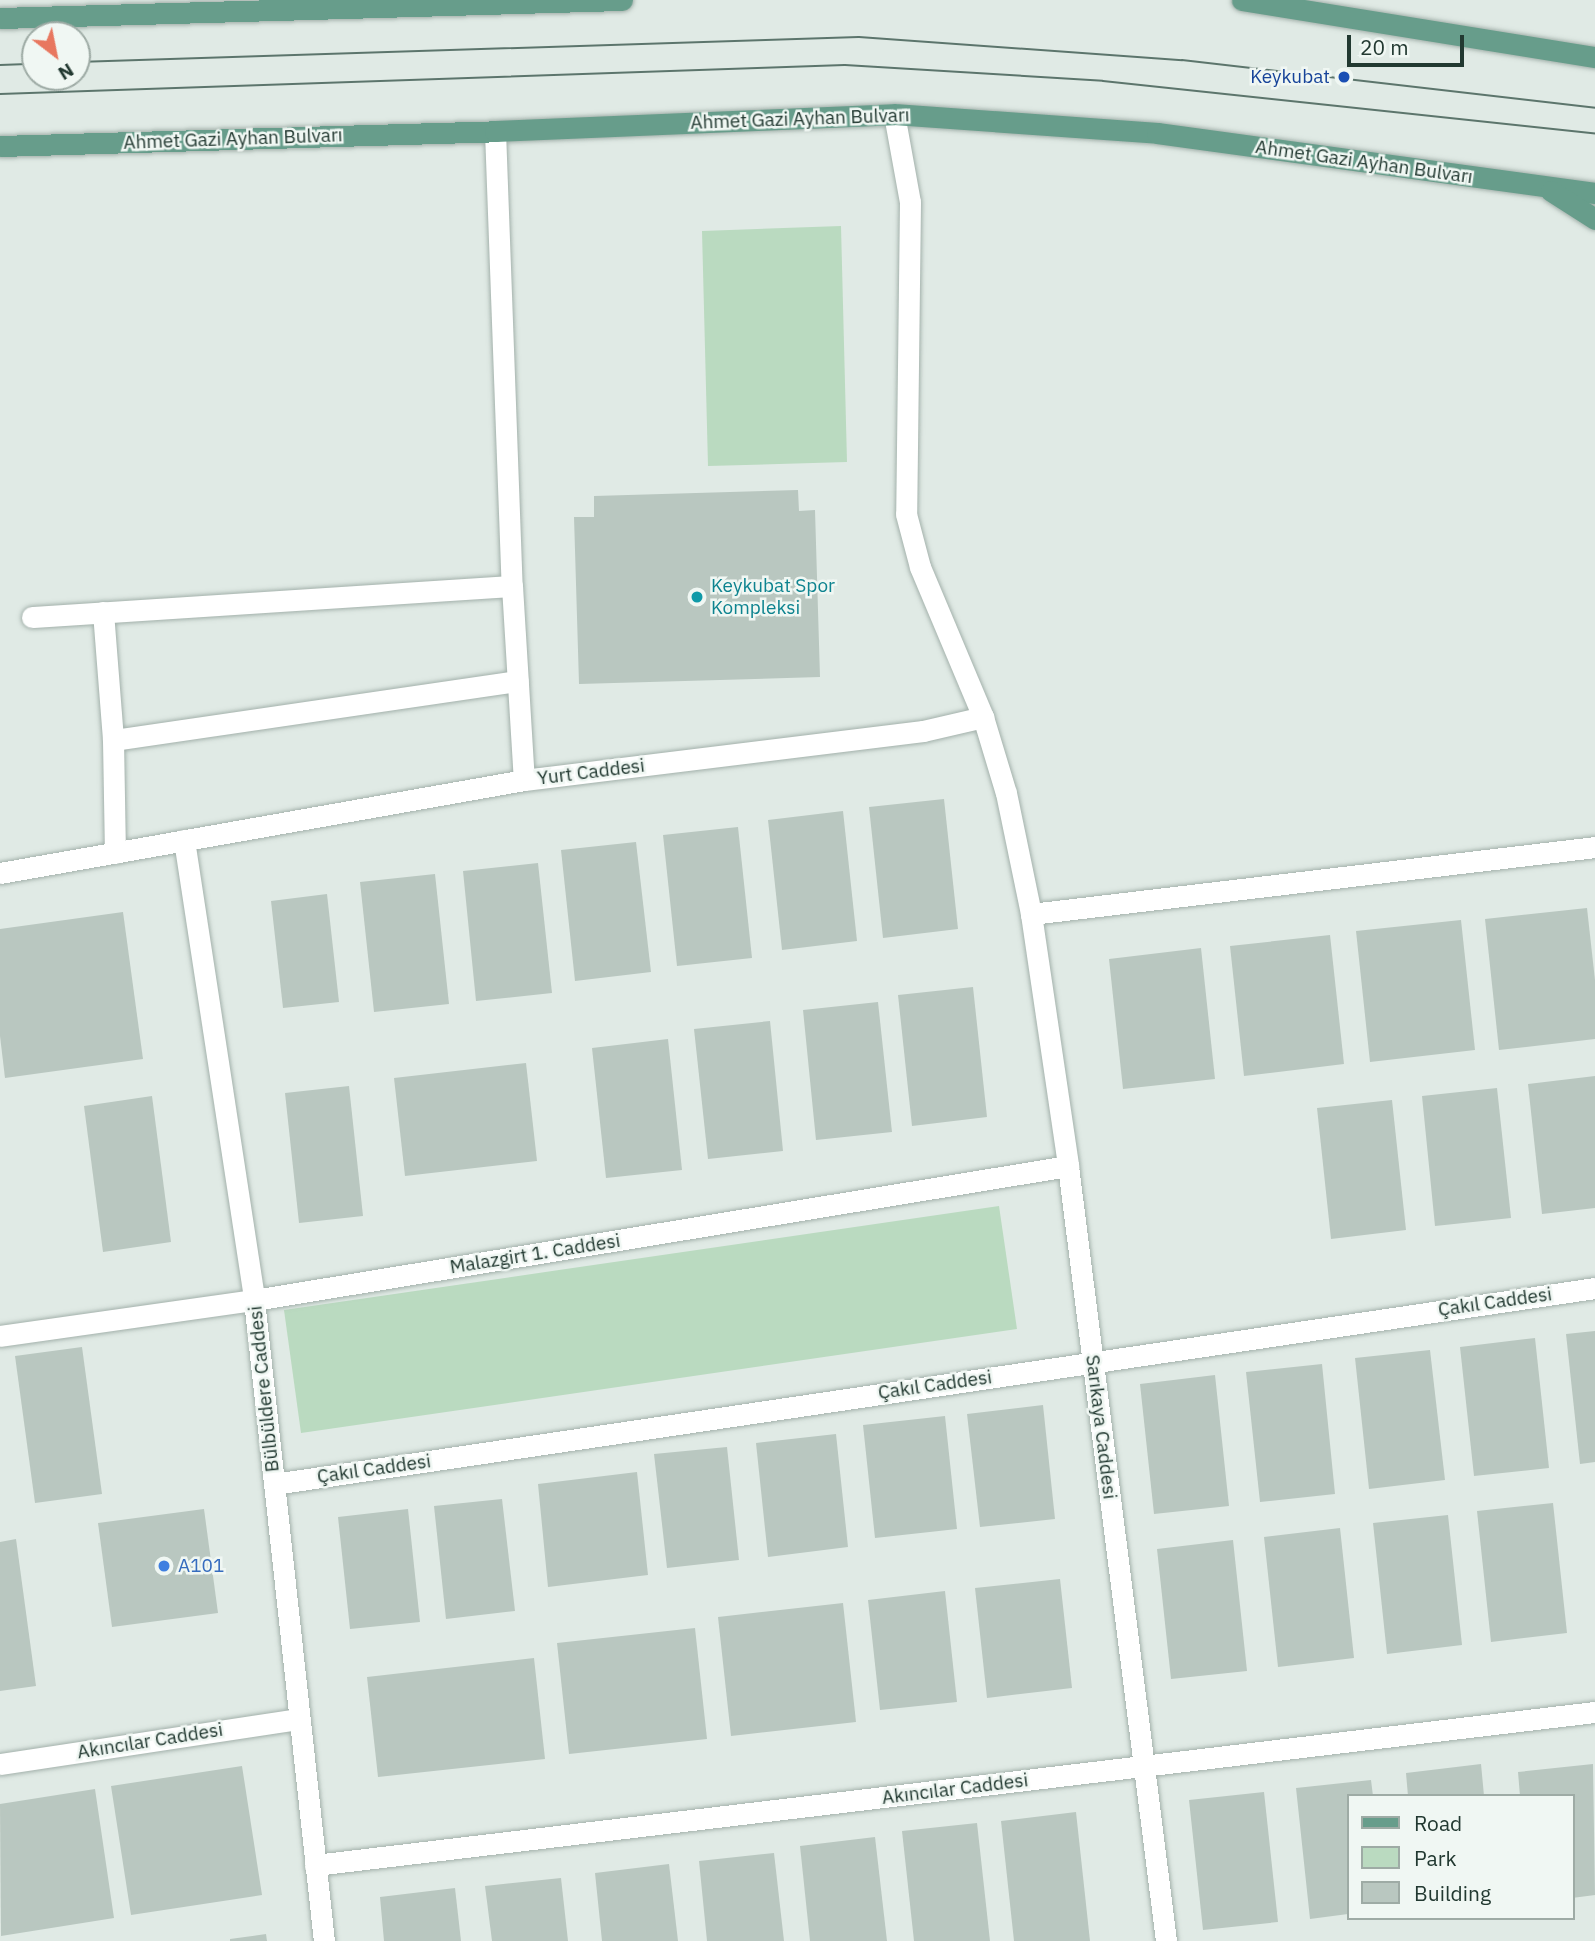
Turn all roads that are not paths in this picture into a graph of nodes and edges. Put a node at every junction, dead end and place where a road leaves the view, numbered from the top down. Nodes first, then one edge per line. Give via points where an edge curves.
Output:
1 (622, 0) edge
2 (1242, 0) edge
3 (467, 3) edge
4 (0, 18) edge
5 (1595, 57) edge
6 (894, 114) junction
7 (495, 131) junction
8 (0, 146) edge
9 (1543, 186) junction
10 (1595, 193) edge
11 (1595, 219) edge
12 (512, 586) junction
13 (103, 612) junction
14 (32, 617) dead end
15 (518, 681) junction
16 (983, 717) junction
17 (113, 740) junction
18 (524, 780) junction
19 (184, 840) junction
20 (1595, 847) edge
21 (115, 853) junction
22 (0, 873) edge
23 (1031, 914) junction
24 (1068, 1166) junction
25 (1595, 1287) edge
26 (254, 1300) junction
27 (0, 1336) edge
28 (1093, 1362) junction
29 (274, 1483) junction
30 (1595, 1712) edge
31 (299, 1719) junction
32 (0, 1764) edge
33 (1144, 1767) junction
34 (315, 1865) junction
35 (324, 1941) edge
36 (1166, 1941) edge

1 - 3 main road
2 - 5 main road
3 - 4 main road
6 - 7 main road, Ahmet Gazi Ayhan Bulvarı
6 - 9 main road, Ahmet Gazi Ayhan Bulvarı via 1157,133
6 - 16 street via 910,202 906,514 920,567
7 - 8 main road, Ahmet Gazi Ayhan Bulvarı
7 - 12 street
9 - 10 main road, Ahmet Gazi Ayhan Bulvarı
9 - 11 main road
12 - 13 street
12 - 15 street
13 - 14 street
13 - 17 street
15 - 17 street
15 - 18 street
16 - 18 street, Yurt Caddesi via 923,731
16 - 23 street via 1006,793
17 - 21 street
18 - 19 street, Yurt Caddesi
19 - 21 street, Yurt Caddesi
19 - 26 street, Bülbüldere Caddesi
20 - 23 street
21 - 22 street, Yurt Caddesi
23 - 24 street, Sarıkaya Caddesi
24 - 26 street, Malazgirt 1. Caddesi
24 - 28 street, Sarıkaya Caddesi
25 - 28 street, Çakıl Caddesi
26 - 27 street, Malazgirt 1. Caddesi
26 - 29 street, Bülbüldere Caddesi
28 - 29 street, Çakıl Caddesi
28 - 33 street, Sarıkaya Caddesi
29 - 31 street, Bülbüldere Caddesi
30 - 33 street, Akıncılar Caddesi
31 - 32 street, Akıncılar Caddesi
31 - 34 street, Bülbüldere Caddesi
33 - 34 street, Akıncılar Caddesi
33 - 36 street, Sarıkaya Caddesi
34 - 35 street, Bülbüldere Caddesi

